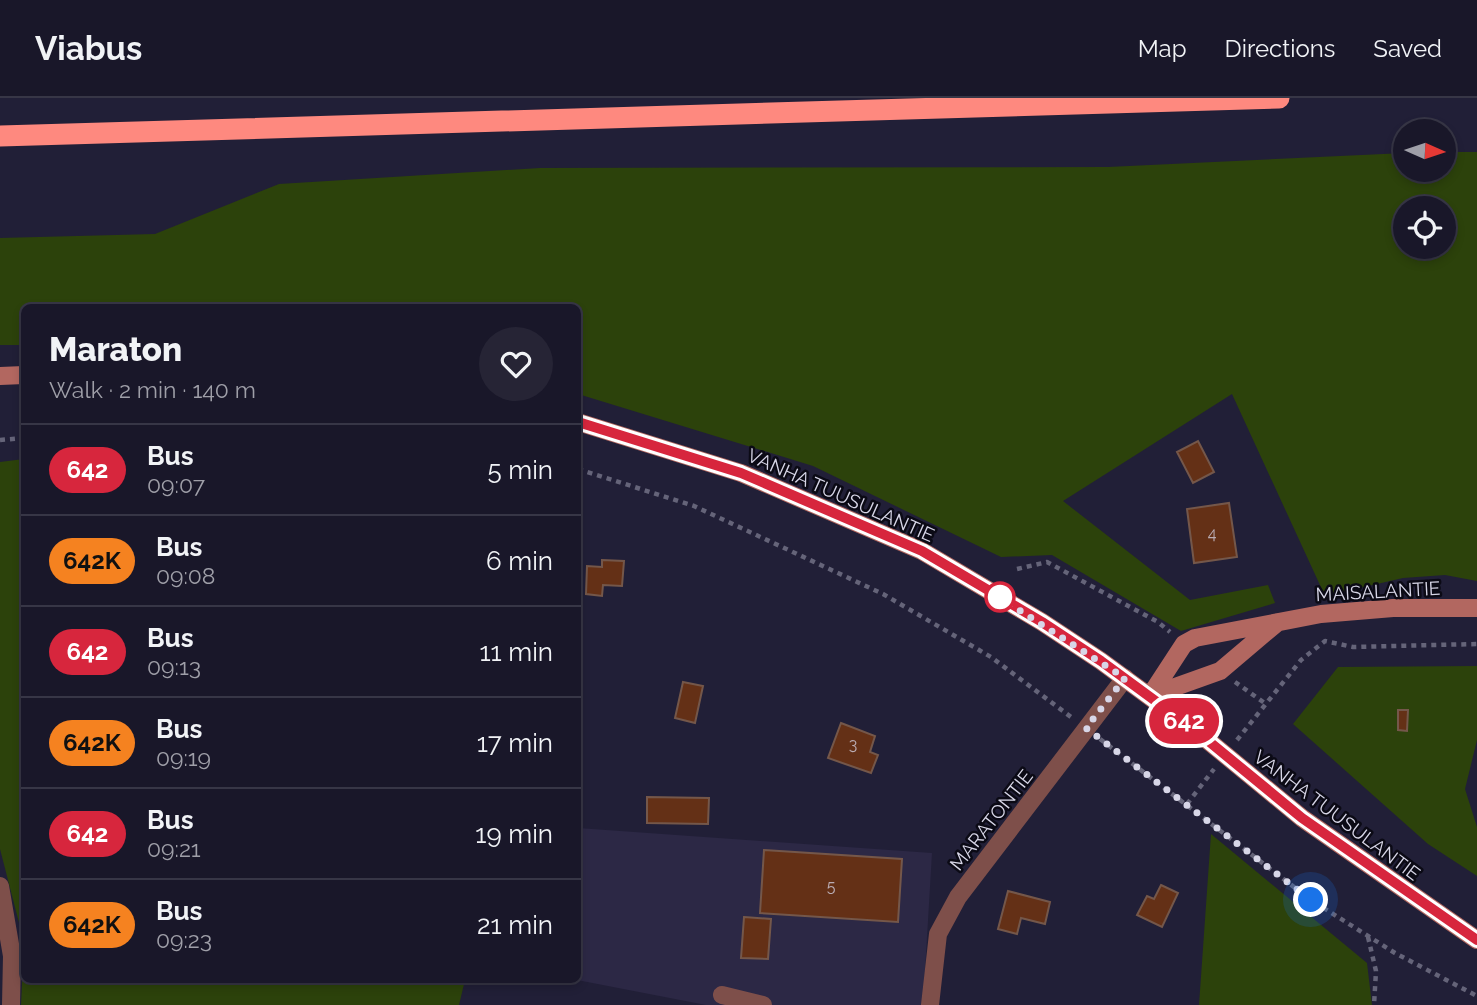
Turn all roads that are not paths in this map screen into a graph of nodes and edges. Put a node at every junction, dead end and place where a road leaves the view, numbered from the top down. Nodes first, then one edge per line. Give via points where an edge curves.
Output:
1 (1279, 98) edge
2 (0, 136) edge
3 (21, 375) edge
4 (0, 376) edge
5 (581, 423) edge
6 (1477, 608) edge
7 (1281, 619) junction
8 (1125, 678) junction
9 (1150, 696) junction
10 (0, 887) edge
11 (1477, 940) edge
12 (722, 995) dead end
13 (11, 1005) edge
14 (763, 1005) edge
15 (930, 1005) edge

1 - 2 highway
3 - 4 main road
5 - 8 main road, VANHA TUUSULANTIE via 741,473 922,551
6 - 7 main road, MAISALANTIE via 1394,608
7 - 9 main road via 1220,671
7 - 9 main road, MAISALANTIE via 1184,644
8 - 9 main road, VANHA TUUSULANTIE
8 - 15 street, MARATONTIE via 958,897 938,934
9 - 11 main road, VANHA TUUSULANTIE via 1302,818
10 - 13 street via 12,956
12 - 14 street

